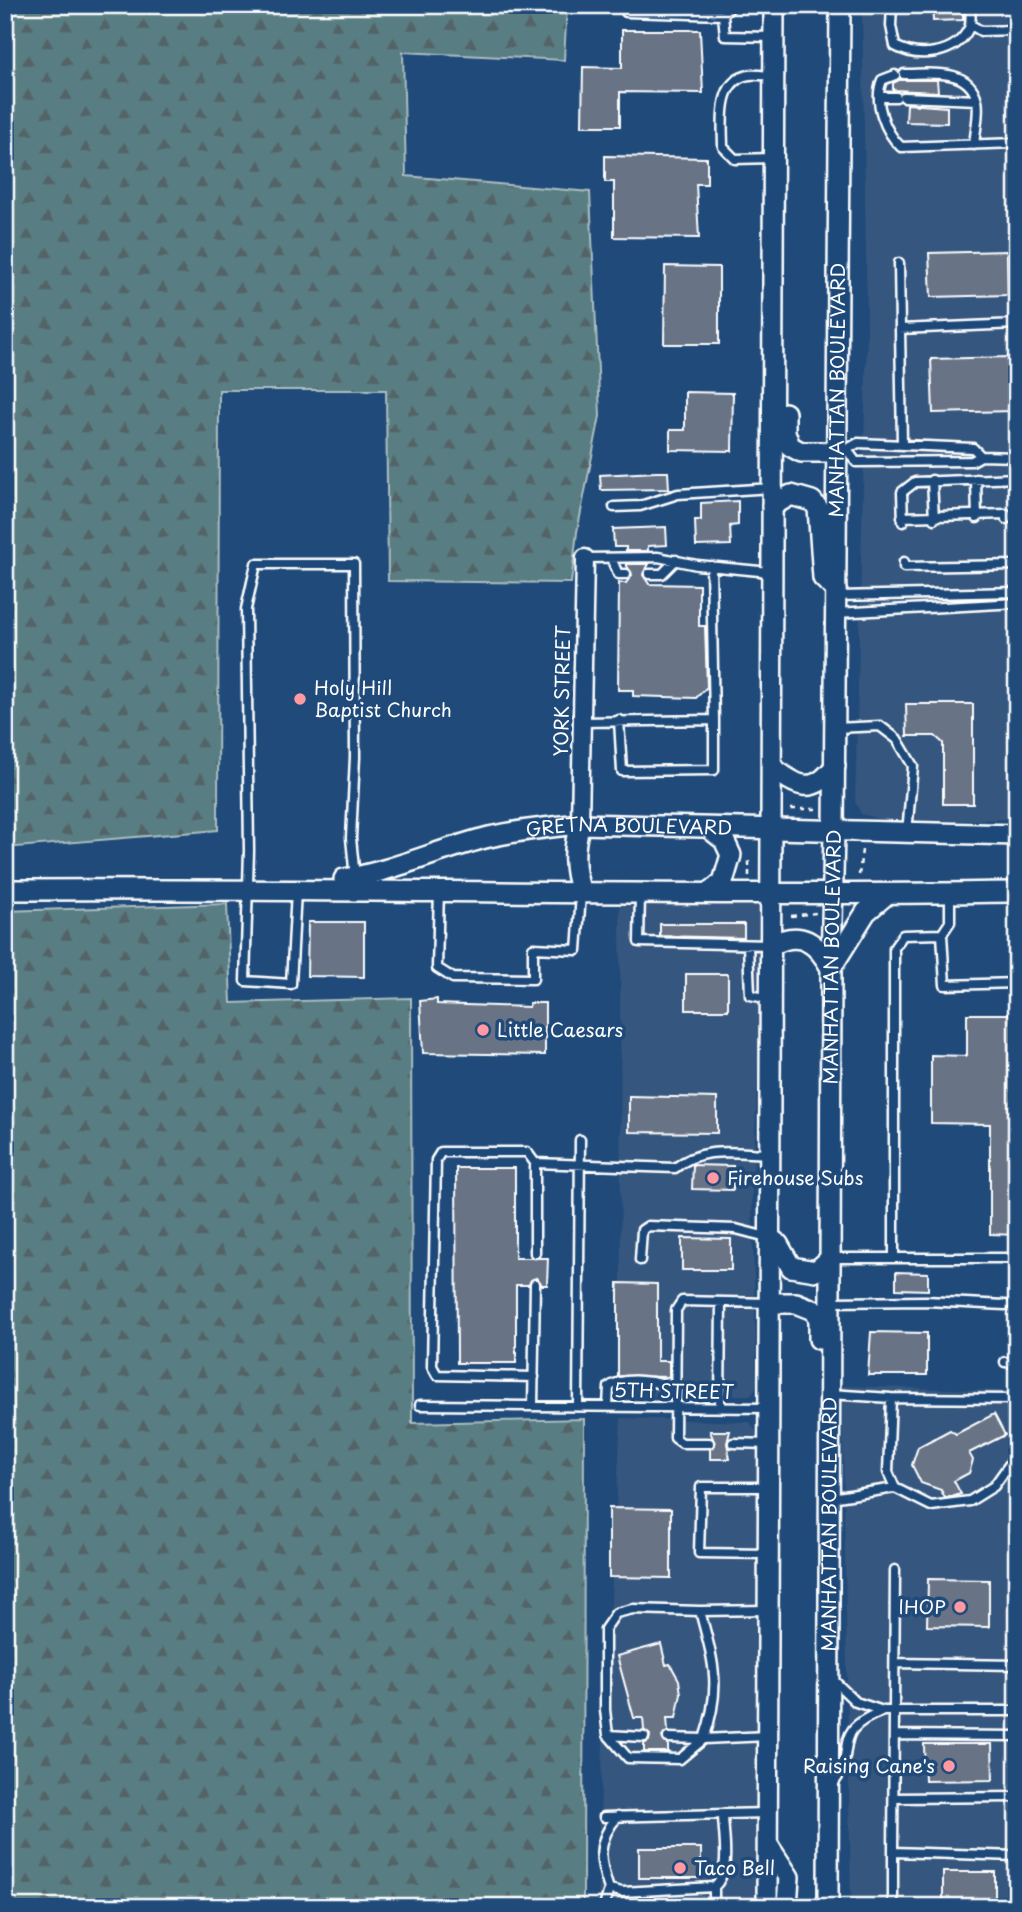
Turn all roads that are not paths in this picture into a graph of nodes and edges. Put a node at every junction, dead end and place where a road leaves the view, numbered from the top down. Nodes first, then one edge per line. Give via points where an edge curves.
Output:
1 (732, 5) edge
2 (774, 5) edge
3 (840, 5) edge
4 (892, 5) edge
5 (970, 5) edge
6 (626, 12) dead end
7 (723, 15) junction
8 (971, 25) junction
9 (1017, 30) edge
10 (774, 37) junction
11 (773, 76) junction
12 (879, 97) junction
13 (977, 100) junction
14 (1017, 143) edge
15 (974, 145) junction
16 (773, 158) junction
17 (899, 262) dead end
18 (1017, 324) edge
19 (900, 328) junction
20 (774, 331) junction
21 (902, 444) junction
22 (842, 451) junction
23 (981, 456) junction
24 (1017, 457) edge
25 (1017, 478) edge
26 (976, 480) junction
27 (932, 481) junction
28 (772, 497) junction
29 (614, 507) dead end
30 (977, 517) junction
31 (1006, 517) dead end
32 (934, 519) junction
33 (585, 558) joint
34 (611, 558) junction
35 (676, 560) junction
36 (904, 562) dead end
37 (1011, 563) edge
38 (711, 566) junction
39 (772, 572) junction
40 (626, 574) dead end
41 (649, 574) dead end
42 (1017, 592) edge
43 (836, 600) junction
44 (1017, 603) edge
45 (619, 720) junction
46 (713, 720) junction
47 (582, 722) junction
48 (835, 728) junction
49 (835, 766) junction
50 (772, 767) junction
51 (580, 824) junction
52 (710, 829) junction
53 (771, 830) junction
54 (834, 832) junction
55 (907, 833) junction
56 (1017, 835) edge
57 (355, 878) junction
58 (249, 888) junction
59 (296, 889) junction
60 (5, 890) edge
61 (439, 890) junction
62 (581, 891) junction
63 (640, 892) junction
64 (1017, 892) edge
65 (709, 893) junction
66 (950, 893) junction
67 (887, 894) junction
68 (772, 895) junction
69 (833, 895) junction
70 (942, 934) junction
71 (772, 944) junction
72 (748, 945) junction
73 (831, 968) junction
74 (1017, 983) edge
75 (772, 999) junction
76 (580, 1140) dead end
77 (771, 1154) junction
78 (535, 1163) junction
79 (580, 1164) junction
80 (770, 1238) junction
81 (535, 1253) dead end
82 (831, 1258) junction
83 (894, 1258) junction
84 (1017, 1258) edge
85 (640, 1260) dead end
86 (535, 1284) dead end
87 (721, 1301) junction
88 (830, 1302) junction
89 (770, 1303) junction
90 (1005, 1305) dead end
91 (1005, 1362) dead end
92 (1017, 1363) edge
93 (534, 1377) junction
94 (675, 1389) junction
95 (830, 1394) junction
96 (891, 1398) junction
97 (420, 1405) dead end
98 (533, 1406) junction
99 (578, 1406) junction
100 (608, 1406) junction
101 (675, 1407) junction
102 (720, 1407) junction
103 (769, 1408) junction
104 (709, 1443) dead end
105 (733, 1443) dead end
106 (769, 1444) junction
107 (769, 1487) junction
108 (895, 1488) junction
109 (830, 1499) junction
110 (769, 1555) junction
111 (895, 1570) dead end
112 (768, 1610) junction
113 (700, 1611) junction
114 (895, 1663) junction
115 (1017, 1665) edge
116 (830, 1677) junction
117 (895, 1710) junction
118 (883, 1711) junction
119 (1017, 1711) edge
120 (608, 1735) junction
121 (895, 1735) junction
122 (767, 1736) junction
123 (1017, 1736) edge
124 (644, 1737) dead end
125 (668, 1738) dead end
126 (704, 1740) junction
127 (829, 1788) junction
128 (1017, 1797) edge
129 (894, 1798) junction
130 (767, 1813) junction
131 (723, 1814) junction
132 (618, 1816) junction
133 (604, 1817) dead end
134 (767, 1844) junction
135 (893, 1852) junction
136 (1017, 1856) edge
137 (714, 1887) junction
138 (609, 1889) junction
139 (604, 1907) edge
140 (714, 1907) edge
141 (767, 1907) edge
142 (787, 1907) edge
143 (828, 1907) edge
144 (893, 1907) edge

1 - 7 lane
2 - 10 street
3 - 22 street, MANHATTAN BOULEVARD
4 - 8 lane via 895,46 908,53 937,52 959,43
5 - 8 lane
6 - 7 lane
7 - 10 lane via 725,36
8 - 9 lane via 981,31
10 - 11 street
11 - 16 street
11 - 16 lane via 744,76 723,103 723,147 735,159
12 - 13 lane
12 - 13 lane via 882,80 899,74 948,74 963,78
12 - 15 lane via 887,127 901,147
13 - 15 lane
14 - 15 lane
16 - 20 street
17 - 19 lane
18 - 19 lane
19 - 21 lane
20 - 22 street via 785,349 785,432 790,446 801,452
20 - 28 street
21 - 22 lane via 858,443
21 - 23 lane via 973,447
22 - 23 lane via 856,462 972,461
22 - 43 street, MANHATTAN BOULEVARD
23 - 24 lane
25 - 26 lane
26 - 27 lane
26 - 30 lane
27 - 32 lane
27 - 32 lane via 908,486 902,492 902,519
28 - 29 lane via 678,494 640,506
28 - 39 street
28 - 43 street via 791,495 812,501 818,508 823,578
30 - 31 lane
30 - 32 lane
33 - 34 lane
33 - 47 street, YORK STREET
34 - 35 lane
34 - 40 lane via 618,574
35 - 38 lane
35 - 41 lane via 662,574
36 - 37 lane via 904,567
38 - 39 lane
38 - 46 lane
39 - 50 street
42 - 43 lane
43 - 44 lane
43 - 48 street, MANHATTAN BOULEVARD
45 - 46 lane
45 - 46 lane via 622,771 714,769
45 - 47 lane
47 - 51 street, YORK STREET
48 - 49 street, MANHATTAN BOULEVARD
48 - 55 lane via 880,726 897,739 913,766
49 - 50 street via 813,785 791,782
49 - 54 street, MANHATTAN BOULEVARD
50 - 53 street
51 - 52 street, GRETNA BOULEVARD
51 - 57 street, GRETNA BOULEVARD via 487,838
51 - 62 street via 574,874
52 - 53 street, GRETNA BOULEVARD
52 - 65 street via 724,840 731,855 723,882
53 - 54 street, GRETNA BOULEVARD
53 - 68 street
54 - 55 street, GRETNA BOULEVARD
54 - 69 street, MANHATTAN BOULEVARD
55 - 56 street, GRETNA BOULEVARD
57 - 58 street, GRETNA BOULEVARD
57 - 58 lane via 351,838 354,564 256,564 246,609
58 - 59 street, GRETNA BOULEVARD
58 - 59 lane via 245,981 291,984
58 - 60 street, GRETNA BOULEVARD
59 - 61 street, GRETNA BOULEVARD
61 - 62 street, GRETNA BOULEVARD
61 - 62 lane via 437,968 453,978 533,979 533,948 578,950
62 - 63 street, GRETNA BOULEVARD
63 - 65 street, GRETNA BOULEVARD
63 - 72 lane via 639,942
64 - 66 street, GRETNA BOULEVARD
65 - 68 street, GRETNA BOULEVARD
66 - 67 street, GRETNA BOULEVARD
66 - 70 lane via 950,922
67 - 69 street, GRETNA BOULEVARD
67 - 73 street via 866,912
68 - 69 street, GRETNA BOULEVARD
68 - 71 street
69 - 73 street, MANHATTAN BOULEVARD
70 - 74 lane via 945,985
70 - 83 lane via 903,935 894,948
71 - 72 lane
71 - 73 street via 794,937 807,941 821,949
71 - 75 street
72 - 75 lane via 750,995
73 - 82 street, MANHATTAN BOULEVARD
75 - 77 street
76 - 79 lane
77 - 79 lane via 711,1152 687,1157 675,1168
77 - 80 street
78 - 79 lane
78 - 81 lane
78 - 93 lane via 527,1152 441,1152 436,1160 432,1366 437,1375
79 - 99 lane
80 - 82 street via 791,1267 816,1271
80 - 85 lane via 736,1229 648,1226 642,1230
80 - 89 street
82 - 83 lane
82 - 88 street, MANHATTAN BOULEVARD
83 - 84 lane
86 - 93 lane
87 - 89 lane
87 - 94 lane via 682,1301 676,1310
87 - 102 lane
88 - 90 lane
88 - 95 street, MANHATTAN BOULEVARD
89 - 95 street via 796,1303 816,1311 819,1382 822,1391
89 - 103 street
91 - 92 lane
93 - 98 lane
94 - 100 lane via 664,1383 616,1382 609,1387
94 - 101 lane
95 - 96 lane
95 - 109 street, MANHATTAN BOULEVARD
96 - 108 lane via 888,1472
96 - 108 lane via 1013,1399 1014,1458 994,1486 970,1501 931,1506
97 - 98 lane, 5TH STREET
98 - 99 lane, 5TH STREET
99 - 100 lane, 5TH STREET
100 - 101 lane, 5TH STREET
101 - 102 lane, 5TH STREET
101 - 104 lane via 675,1438 682,1443
102 - 103 lane, 5TH STREET
103 - 106 street
105 - 106 lane
106 - 107 street
107 - 110 street
107 - 110 lane via 701,1487 699,1553
108 - 109 lane
109 - 116 street, MANHATTAN BOULEVARD
110 - 112 street
111 - 114 lane
112 - 113 lane
112 - 122 street
113 - 120 lane via 633,1609 616,1613 605,1629
113 - 126 lane via 716,1685
114 - 115 lane
114 - 117 lane
116 - 118 lane via 856,1702
116 - 127 street, MANHATTAN BOULEVARD
117 - 118 lane
117 - 119 lane
117 - 121 lane
118 - 127 lane via 863,1718 854,1727 840,1773
120 - 124 lane
120 - 126 lane via 628,1758 680,1759
121 - 123 lane
121 - 129 lane
122 - 126 lane
122 - 130 street
125 - 126 lane
127 - 143 street, MANHATTAN BOULEVARD
128 - 129 lane
129 - 135 lane
130 - 131 lane
130 - 134 street
131 - 132 lane
131 - 137 lane via 724,1866 722,1880
132 - 133 lane
132 - 138 lane via 600,1846
134 - 141 street
134 - 142 street via 789,1877
135 - 136 lane
135 - 144 lane
137 - 138 lane
137 - 140 lane
138 - 139 lane

